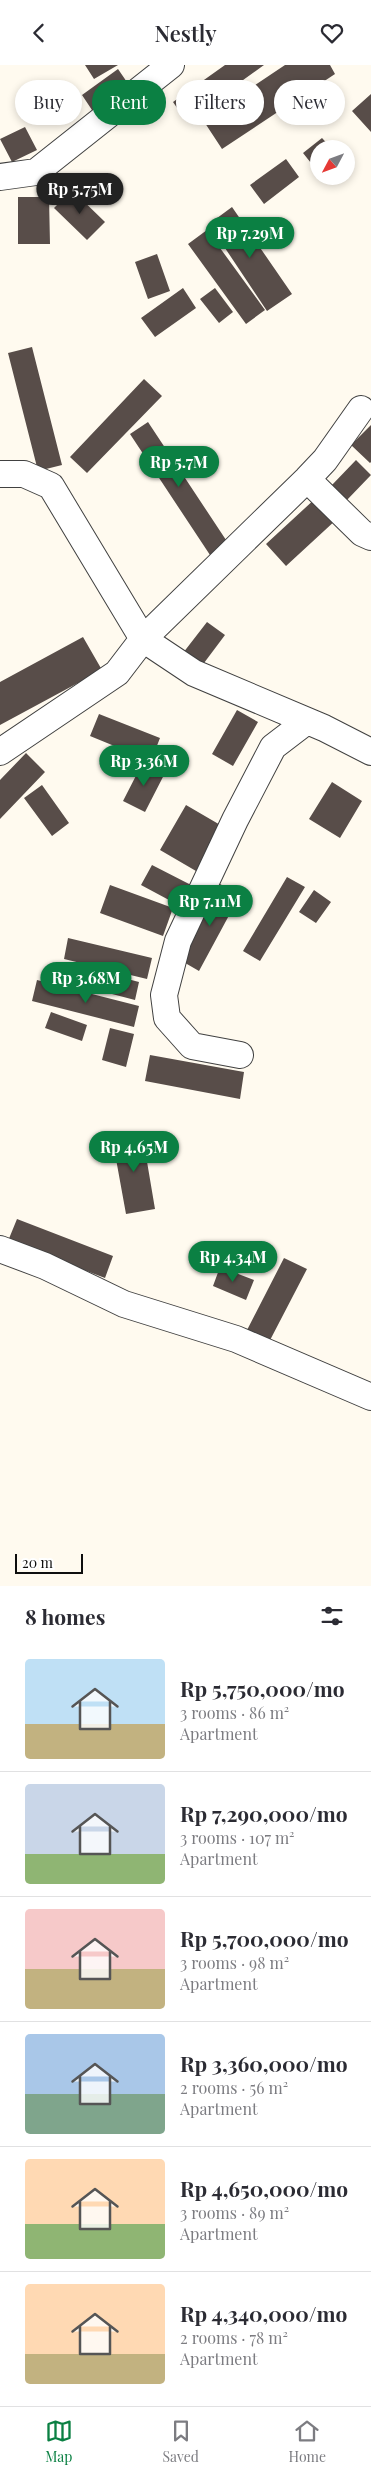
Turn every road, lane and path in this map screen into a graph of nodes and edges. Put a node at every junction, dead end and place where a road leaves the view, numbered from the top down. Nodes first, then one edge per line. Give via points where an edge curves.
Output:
1 (171, 65) edge
2 (145, 73) edge
3 (0, 177) edge
4 (361, 409) dead end
5 (0, 474) edge
6 (307, 479) junction
7 (371, 537) edge
8 (143, 639) junction
9 (307, 721) junction
10 (0, 752) edge
11 (371, 752) edge
12 (240, 1055) dead end
13 (0, 1249) edge
14 (371, 1397) edge

1 - 2 street
2 - 3 street via 36,171
4 - 6 street
5 - 8 street via 24,474 51,486
6 - 7 street via 362,533
6 - 8 street
8 - 9 street via 194,673
8 - 10 street via 117,673
9 - 11 street
9 - 12 street via 273,747 178,941 164,995 166,1018 192,1046
13 - 14 street via 124,1303 236,1339

